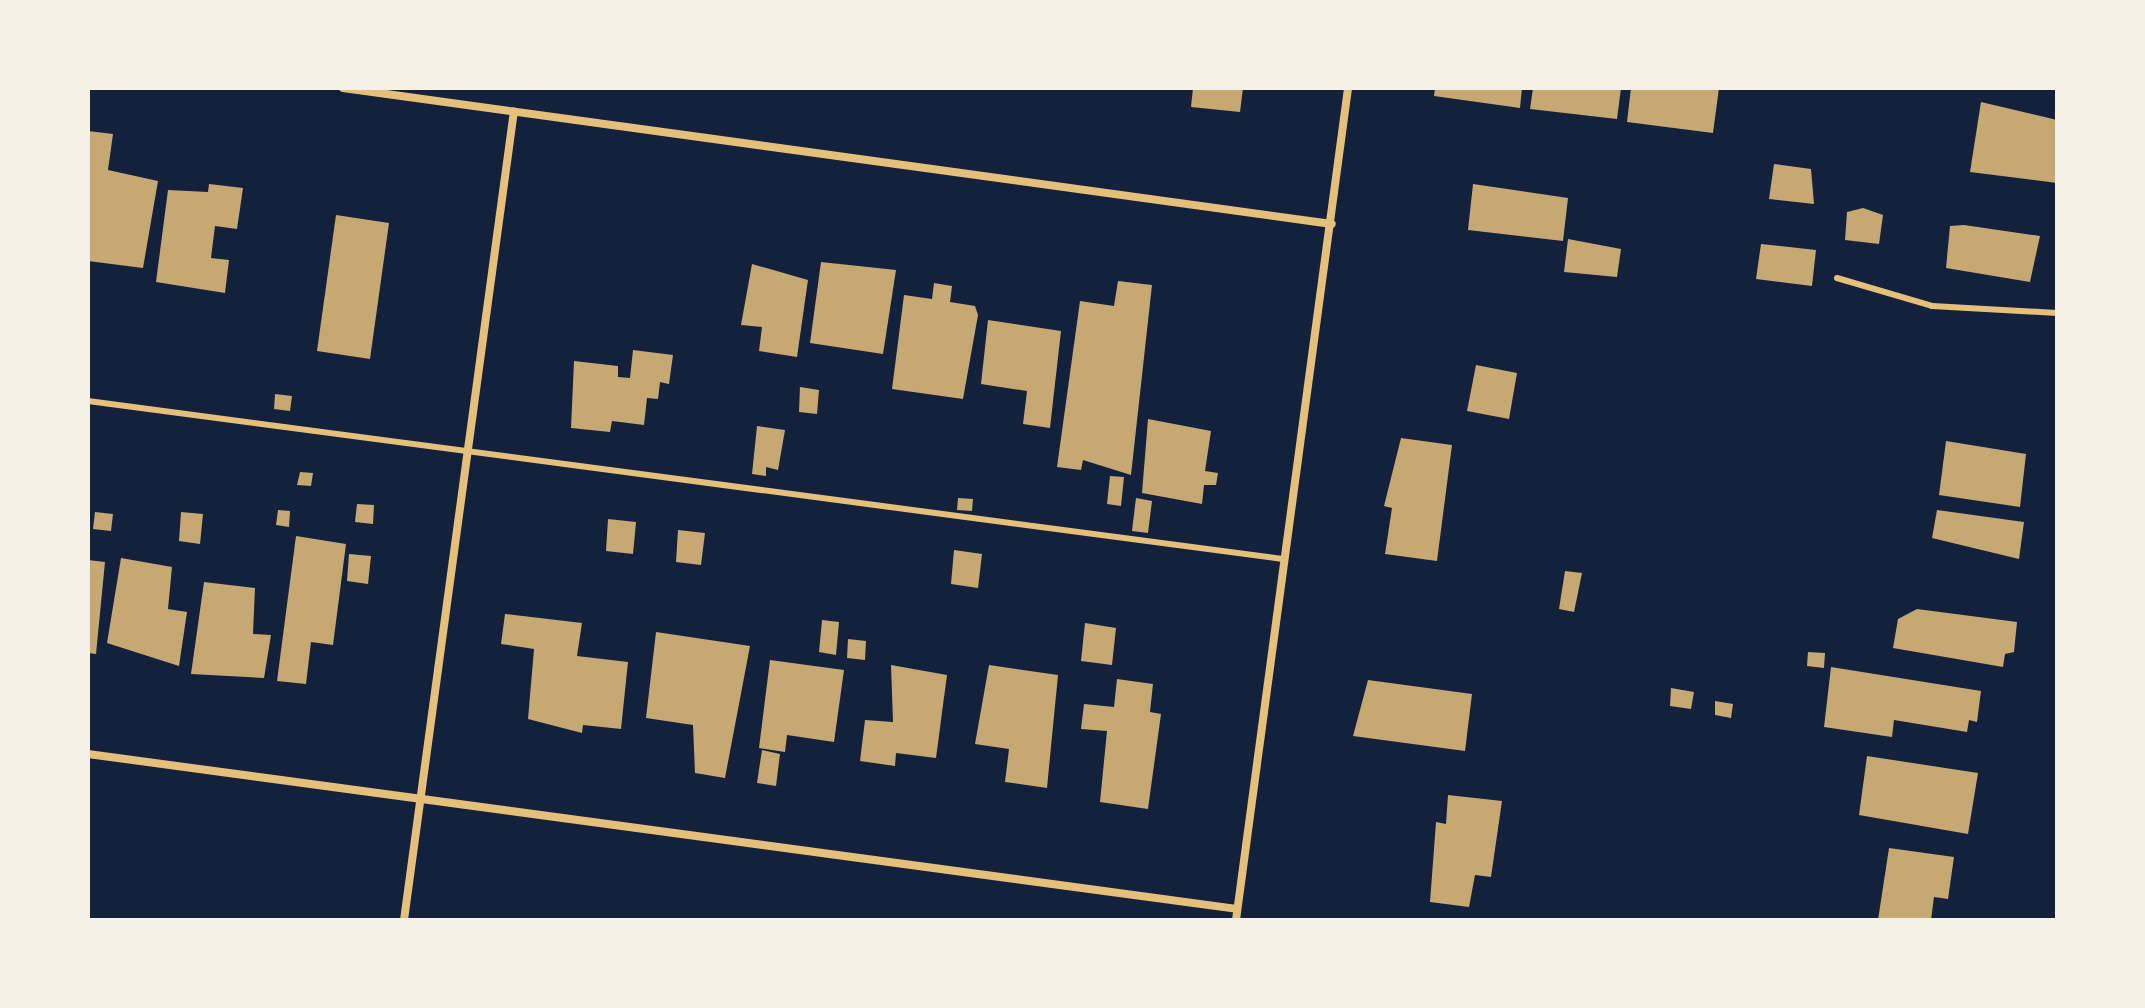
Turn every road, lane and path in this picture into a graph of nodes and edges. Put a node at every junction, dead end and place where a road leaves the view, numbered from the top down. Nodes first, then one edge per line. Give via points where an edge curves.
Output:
1 (343, 88) edge
2 (1348, 88) edge
3 (514, 111) junction
4 (1332, 224) junction
5 (1837, 278) dead end
6 (2057, 313) edge
7 (88, 401) edge
8 (468, 452) junction
9 (1283, 559) junction
10 (88, 754) edge
11 (422, 801) junction
12 (1237, 909) junction
13 (404, 920) edge
14 (1236, 920) edge

1 - 3 street
2 - 4 street
3 - 4 street
3 - 8 street
4 - 9 street
5 - 6 lane via 1932,306
7 - 8 lane
8 - 9 lane
8 - 11 street
9 - 12 street
10 - 11 street
11 - 12 street
11 - 13 street
12 - 14 street

